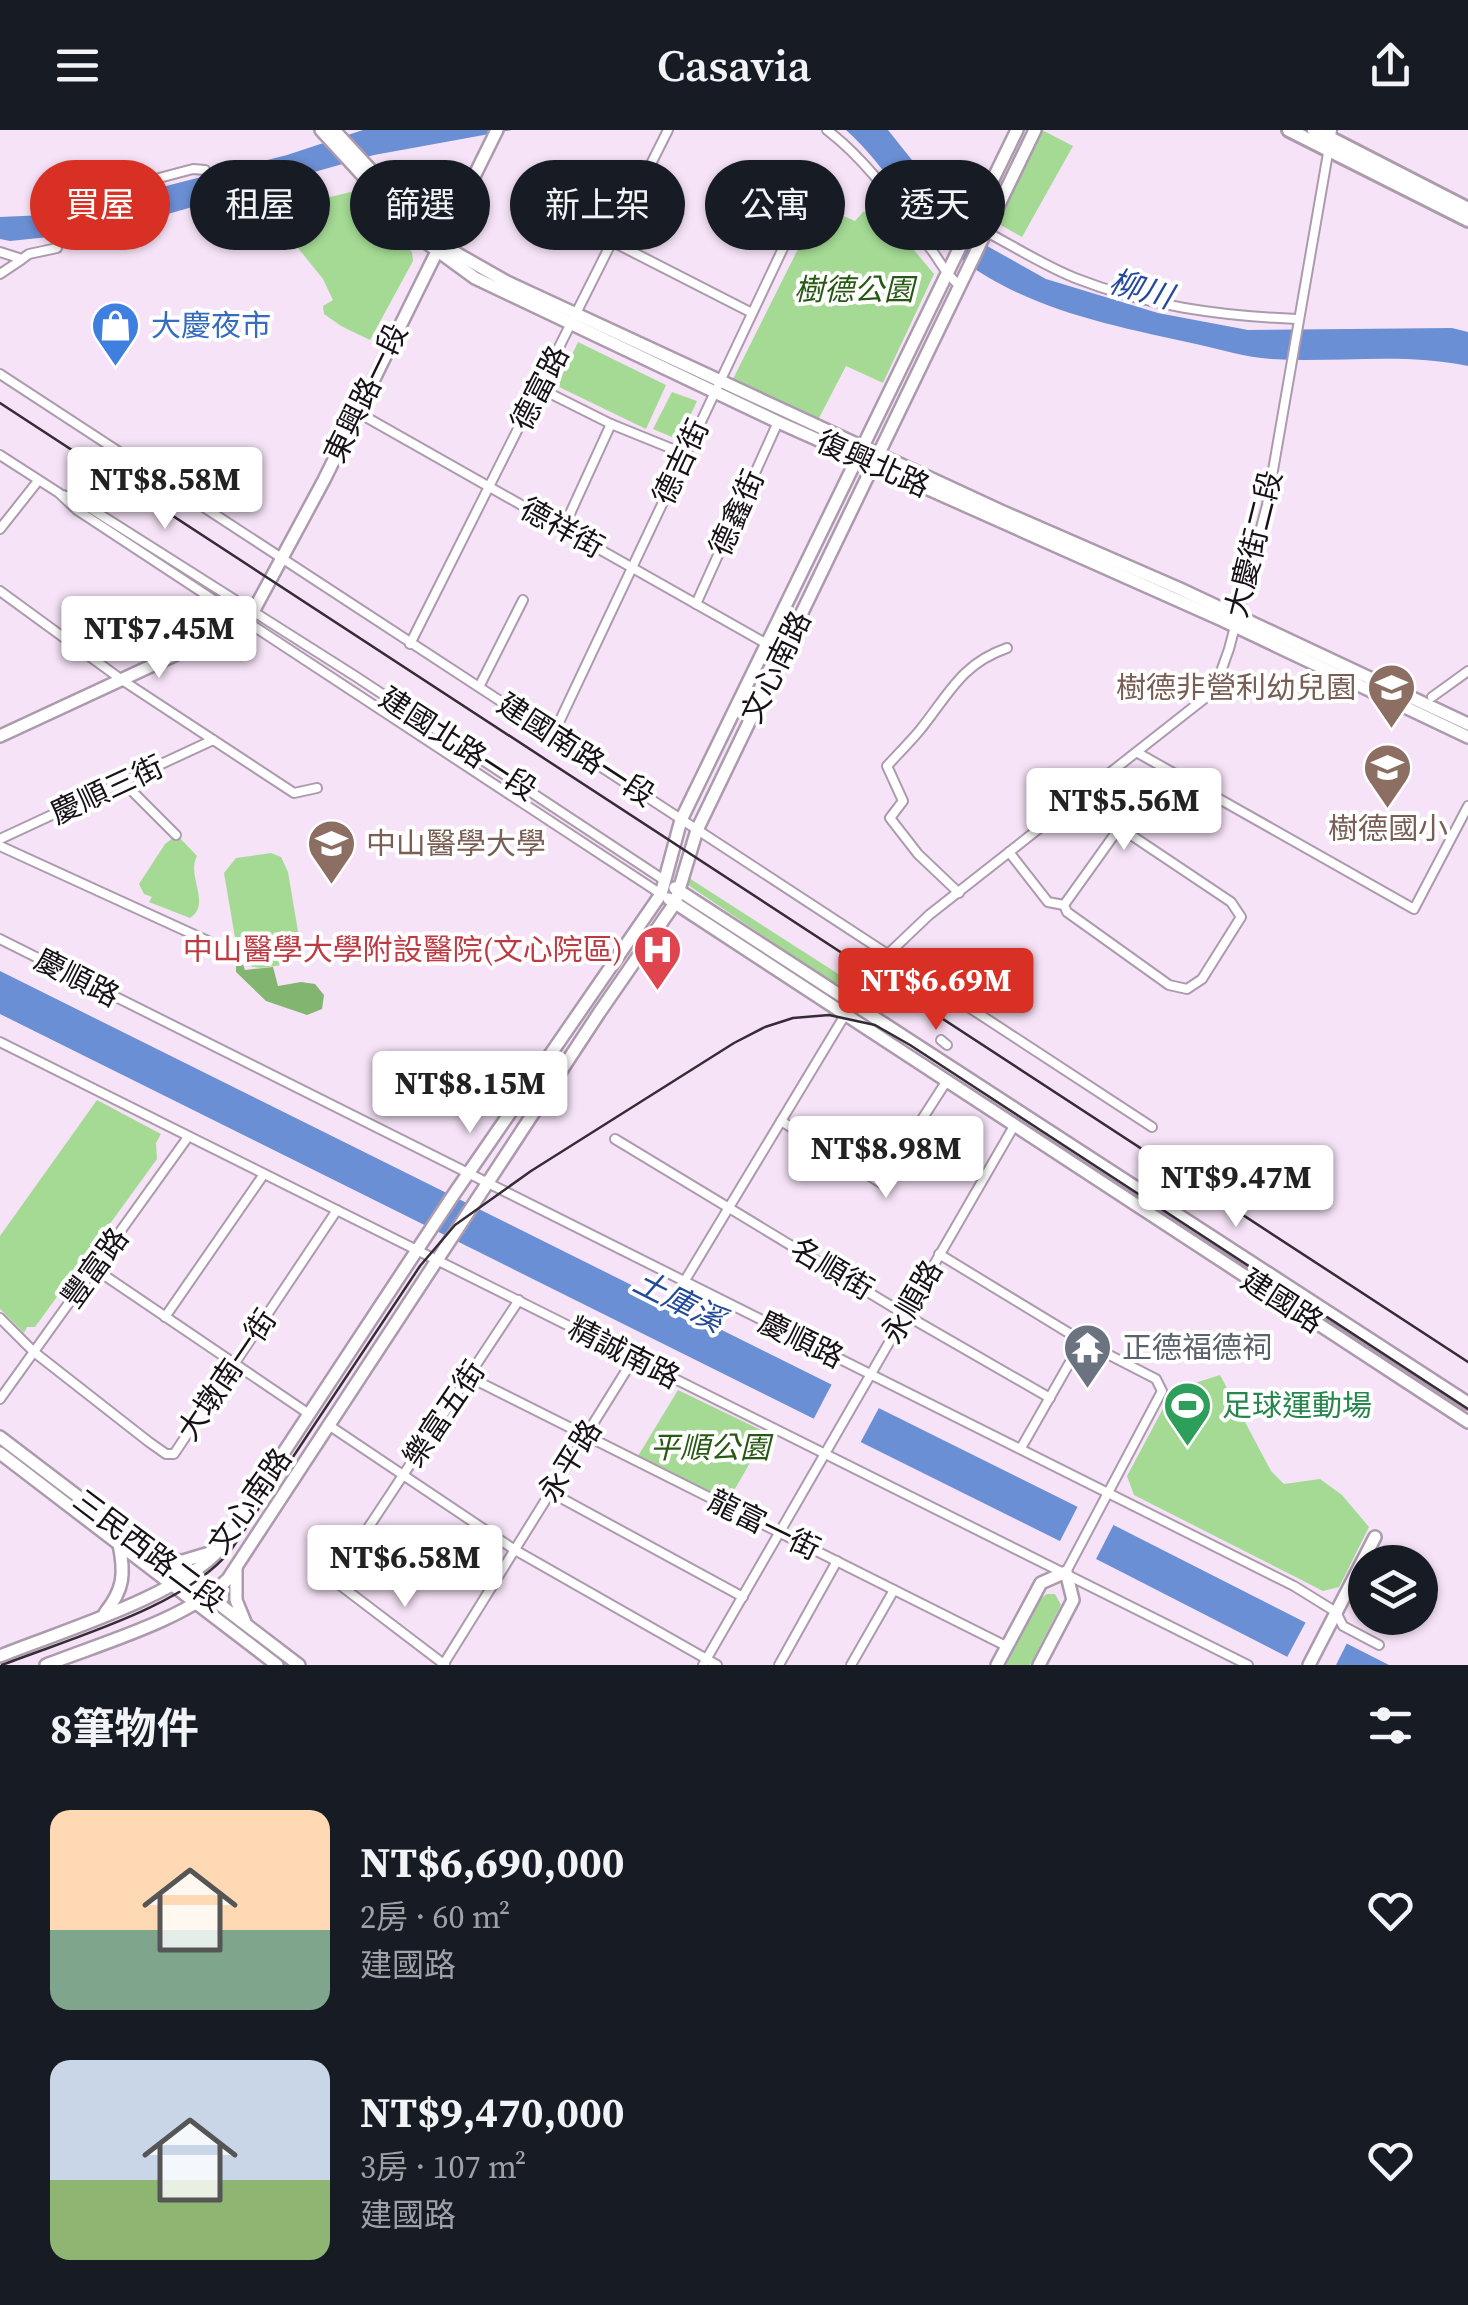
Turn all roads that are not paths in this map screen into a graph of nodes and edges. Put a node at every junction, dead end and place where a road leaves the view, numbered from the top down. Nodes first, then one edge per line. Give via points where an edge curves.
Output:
1 (668, 130) edge
2 (827, 130) edge
3 (1017, 130) edge
4 (1035, 130) edge
5 (1288, 130) edge
6 (1314, 130) edge
7 (330, 132) edge
8 (496, 132) edge
9 (1330, 139) edge
10 (353, 160) edge
11 (482, 160) edge
12 (653, 160) edge
13 (1002, 160) edge
14 (190, 170) edge
15 (1005, 192) edge
16 (1468, 209) edge
17 (1468, 220) edge
18 (1005, 245) edge
19 (438, 250) edge
20 (445, 250) edge
21 (609, 250) edge
22 (629, 250) edge
23 (782, 250) edge
24 (958, 250) edge
25 (976, 250) edge
26 (0, 252) edge
27 (22, 259) junction
28 (0, 274) edge
29 (946, 275) junction
30 (958, 284) junction
31 (752, 313) junction
32 (574, 321) junction
33 (1297, 321) junction
34 (0, 374) edge
35 (717, 386) junction
36 (539, 388) junction
37 (357, 412) junction
38 (778, 422) junction
39 (611, 424) junction
40 (859, 451) junction
41 (685, 454) junction
42 (0, 455) edge
43 (877, 458) junction
44 (38, 480) junction
45 (490, 488) junction
46 (0, 529) edge
47 (563, 529) junction
48 (281, 559) junction
49 (631, 568) junction
50 (0, 591) edge
51 (522, 600) dead end
52 (696, 604) junction
53 (250, 616) junction
54 (1236, 621) junction
55 (410, 644) junction
56 (767, 644) junction
57 (1008, 648) dead end
58 (1468, 671) edge
59 (122, 680) junction
60 (479, 687) junction
61 (1432, 697) dead end
62 (1468, 724) edge
63 (3, 731) edge
64 (553, 736) junction
65 (1468, 738) edge
66 (214, 740) junction
67 (1138, 753) junction
68 (123, 782) junction
69 (317, 788) dead end
70 (1468, 806) edge
71 (681, 820) junction
72 (696, 830) junction
73 (176, 835) dead end
74 (0, 842) edge
75 (1009, 852) junction
76 (663, 887) junction
77 (958, 893) junction
78 (677, 896) junction
79 (1064, 905) junction
80 (0, 939) edge
81 (210, 942) dead end
82 (886, 956) junction
83 (849, 1009) junction
84 (0, 1042) edge
85 (946, 1082) junction
86 (781, 1121) junction
87 (1014, 1126) junction
88 (1152, 1127) dead end
89 (188, 1137) junction
90 (615, 1139) dead end
91 (264, 1174) junction
92 (467, 1175) junction
93 (487, 1185) junction
94 (729, 1208) junction
95 (337, 1210) junction
96 (418, 1248) junction
97 (940, 1254) junction
98 (440, 1259) junction
99 (95, 1269) junction
100 (684, 1282) junction
101 (519, 1300) junction
102 (906, 1313) junction
103 (165, 1317) junction
104 (0, 1318) edge
105 (1082, 1341) junction
106 (34, 1352) junction
107 (634, 1358) junction
108 (234, 1364) junction
109 (870, 1374) junction
110 (469, 1377) junction
111 (1050, 1398) junction
112 (0, 1399) edge
113 (1468, 1403) edge
114 (309, 1414) junction
115 (1468, 1422) edge
116 (330, 1426) junction
117 (586, 1436) junction
118 (0, 1437) edge
119 (1021, 1448) junction
120 (0, 1453) edge
121 (825, 1453) junction
122 (404, 1476) junction
123 (550, 1492) junction
124 (1109, 1492) junction
125 (780, 1533) junction
126 (1375, 1537) dead end
127 (119, 1544) junction
128 (220, 1550) junction
129 (515, 1550) junction
130 (160, 1560) junction
131 (837, 1562) junction
132 (236, 1568) junction
133 (1066, 1572) junction
134 (179, 1582) junction
135 (894, 1590) junction
136 (744, 1596) junction
137 (208, 1597) junction
138 (196, 1604) junction
139 (103, 1615) junction
140 (1333, 1617) junction
141 (247, 1626) junction
142 (1379, 1645) dead end
143 (1006, 1646) junction
144 (0, 1656) edge
145 (705, 1662) edge
146 (1041, 1664) edge
147 (46, 1665) edge
148 (277, 1665) edge
149 (299, 1665) edge
150 (444, 1665) edge
151 (717, 1665) edge
152 (779, 1665) edge
153 (851, 1665) edge
154 (997, 1665) edge
155 (1248, 1665) edge
156 (1308, 1665) edge

1 - 12 street, 德富路
2 - 29 street via 871,174
3 - 13 main road, 文心南路
4 - 15 main road, 文心南路
5 - 9 main road
6 - 9 main road
7 - 10 main road, 復興北路
8 - 11 main road, 東興路一段
9 - 16 main road
9 - 17 main road
9 - 33 street, 大慶街二段
14 - 27 street via 61,205 57,244
18 - 33 street via 1073,277 1148,301
19 - 37 main road, 東興路一段
20 - 32 main road, 復興北路
21 - 32 street, 德富路
22 - 31 street
23 - 31 street, 德吉街
24 - 29 main road, 文心南路
25 - 30 main road, 文心南路
26 - 27 street
27 - 28 street
29 - 30 street
29 - 40 main road, 文心南路
30 - 43 main road, 文心南路
31 - 35 street, 德吉街
32 - 35 main road, 復興北路
32 - 36 street, 德富路
33 - 54 street, 大慶街二段 via 1267,504
34 - 48 street, 建國南路一段
35 - 38 main road, 復興北路
35 - 40 main road, 復興北路
35 - 41 street, 德吉街
36 - 39 street
36 - 45 street, 德富路
37 - 45 street, 德祥街
37 - 48 main road, 東興路一段
38 - 40 main road, 復興北路
38 - 52 street, 德鑫街
39 - 41 street
39 - 47 street
40 - 43 main road, 復興北路
40 - 56 main road, 文心南路
41 - 49 street, 德吉街
42 - 44 street, 建國北路一段
43 - 54 main road, 復興北路
43 - 72 main road, 文心南路
44 - 46 street
44 - 53 street, 建國北路一段
45 - 47 street, 德祥街
45 - 55 street, 德富路
47 - 49 street, 德祥街
48 - 53 main road, 東興路一段
48 - 55 street, 建國南路一段
49 - 52 street, 德祥街
49 - 64 street, 德吉街
50 - 59 street
51 - 60 street
52 - 56 street, 德祥街
53 - 59 main road
53 - 76 street, 建國北路一段
54 - 62 main road, 復興北路
54 - 65 main road, 復興北路
54 - 67 street, 大慶街二段 via 1214,691
55 - 60 street, 建國南路一段
56 - 71 main road, 文心南路
57 - 77 street via 966,669 887,766 903,801 890,818
58 - 61 street
59 - 63 main road
59 - 66 street
60 - 64 street, 建國南路一段
64 - 71 street, 建國南路一段
66 - 68 street, 慶順三街
66 - 69 street via 294,794
67 - 70 street via 1414,909
67 - 75 street, 大慶街二段
68 - 73 street
68 - 74 street, 慶順三街
71 - 72 street, 建國南路一段
71 - 76 main road, 文心南路
72 - 78 main road, 文心南路
72 - 82 street, 建國南路一段
74 - 81 street
75 - 77 street, 大慶街二段
75 - 79 street via 1048,902
76 - 78 main road, 建國北路一段
76 - 92 main road, 文心南路
77 - 82 street, 大慶街二段
78 - 83 main road, 建國北路一段
78 - 93 main road, 文心南路
79 - 79 street via 1122,829 1231,902 1241,917 1202,979 1187,989 1169,985
80 - 92 street, 慶順路
82 - 83 street, 大慶街二段
82 - 88 street, 建國南路一段
83 - 85 main road, 建國路
83 - 86 street, 大慶街二段
83 - 113 main road, 建國路
84 - 89 street, 精誠南路
85 - 86 street via 881,1183
85 - 87 main road, 建國路
86 - 94 street, 大慶街二段
87 - 97 street, 永順路
87 - 115 main road, 建國路
89 - 91 street, 精誠南路
89 - 99 street, 豐富路
90 - 94 street, 名順街
91 - 95 street, 精誠南路
91 - 103 street
92 - 93 street, 慶順路
92 - 96 main road, 文心南路
93 - 98 main road, 文心南路
93 - 100 street, 慶順路
94 - 100 street, 大慶街二段
94 - 102 street, 名順街
95 - 96 street, 精誠南路
95 - 108 street, 大墩南一街
96 - 98 street, 精誠南路
96 - 114 main road, 文心南路
97 - 102 street, 永順路
97 - 105 street
98 - 101 street, 精誠南路
98 - 116 main road, 文心南路
99 - 103 street
99 - 106 street, 豐富路
100 - 109 street, 慶順路
101 - 107 street, 精誠南路
101 - 110 street, 樂富五街
102 - 109 street, 永順路
102 - 111 street, 名順街
103 - 108 street
104 - 106 street, 大墩南一街
105 - 111 street
105 - 124 street via 1156,1379 1162,1390
106 - 108 street, 大墩南一街 via 166,1454 174,1454
106 - 112 street, 豐富路
107 - 117 street, 永平路
107 - 121 street, 精誠南路
108 - 114 street
109 - 119 street, 慶順路
109 - 121 street, 永順路
110 - 117 street, 龍富一街
110 - 122 street, 樂富五街
111 - 119 street
114 - 128 main road, 文心南路
116 - 122 street
116 - 132 main road, 文心南路
117 - 123 street, 永平路
117 - 125 street, 龍富一街
118 - 130 main road, 三民西路二段
119 - 124 street, 慶順路
120 - 127 main road, 三民西路二段
121 - 125 street
121 - 133 street, 精誠南路
122 - 129 street
122 - 150 street, 樂富五街 via 335,1578
123 - 129 street, 永平路
123 - 136 street
124 - 133 street
124 - 140 street, 慶順路 via 1294,1586
125 - 131 street, 龍富一街
125 - 136 street
126 - 140 main road
127 - 134 main road, 三民西路二段
127 - 139 main road via 123,1586
128 - 130 main road
128 - 134 main road, 文心南路
129 - 145 street
129 - 150 street, 永平路
130 - 134 main road, 三民西路二段
131 - 135 street, 龍富一街
131 - 152 street
132 - 137 main road, 文心南路
132 - 141 main road via 236,1600
133 - 143 main road via 1041,1584
133 - 146 main road via 1073,1600
133 - 155 street, 精誠南路
134 - 137 main road, 三民西路二段
134 - 138 main road, 三民西路二段
134 - 139 main road, 文心南路
135 - 143 street, 龍富一街
135 - 153 street
136 - 145 street
137 - 138 main road, 文心南路
137 - 141 main road, 三民西路二段
138 - 147 main road, 文心南路
138 - 148 main road, 三民西路二段
139 - 144 main road, 文心南路
140 - 142 street, 慶順路
140 - 156 main road
141 - 149 main road, 三民西路二段
143 - 154 main road
145 - 151 street

